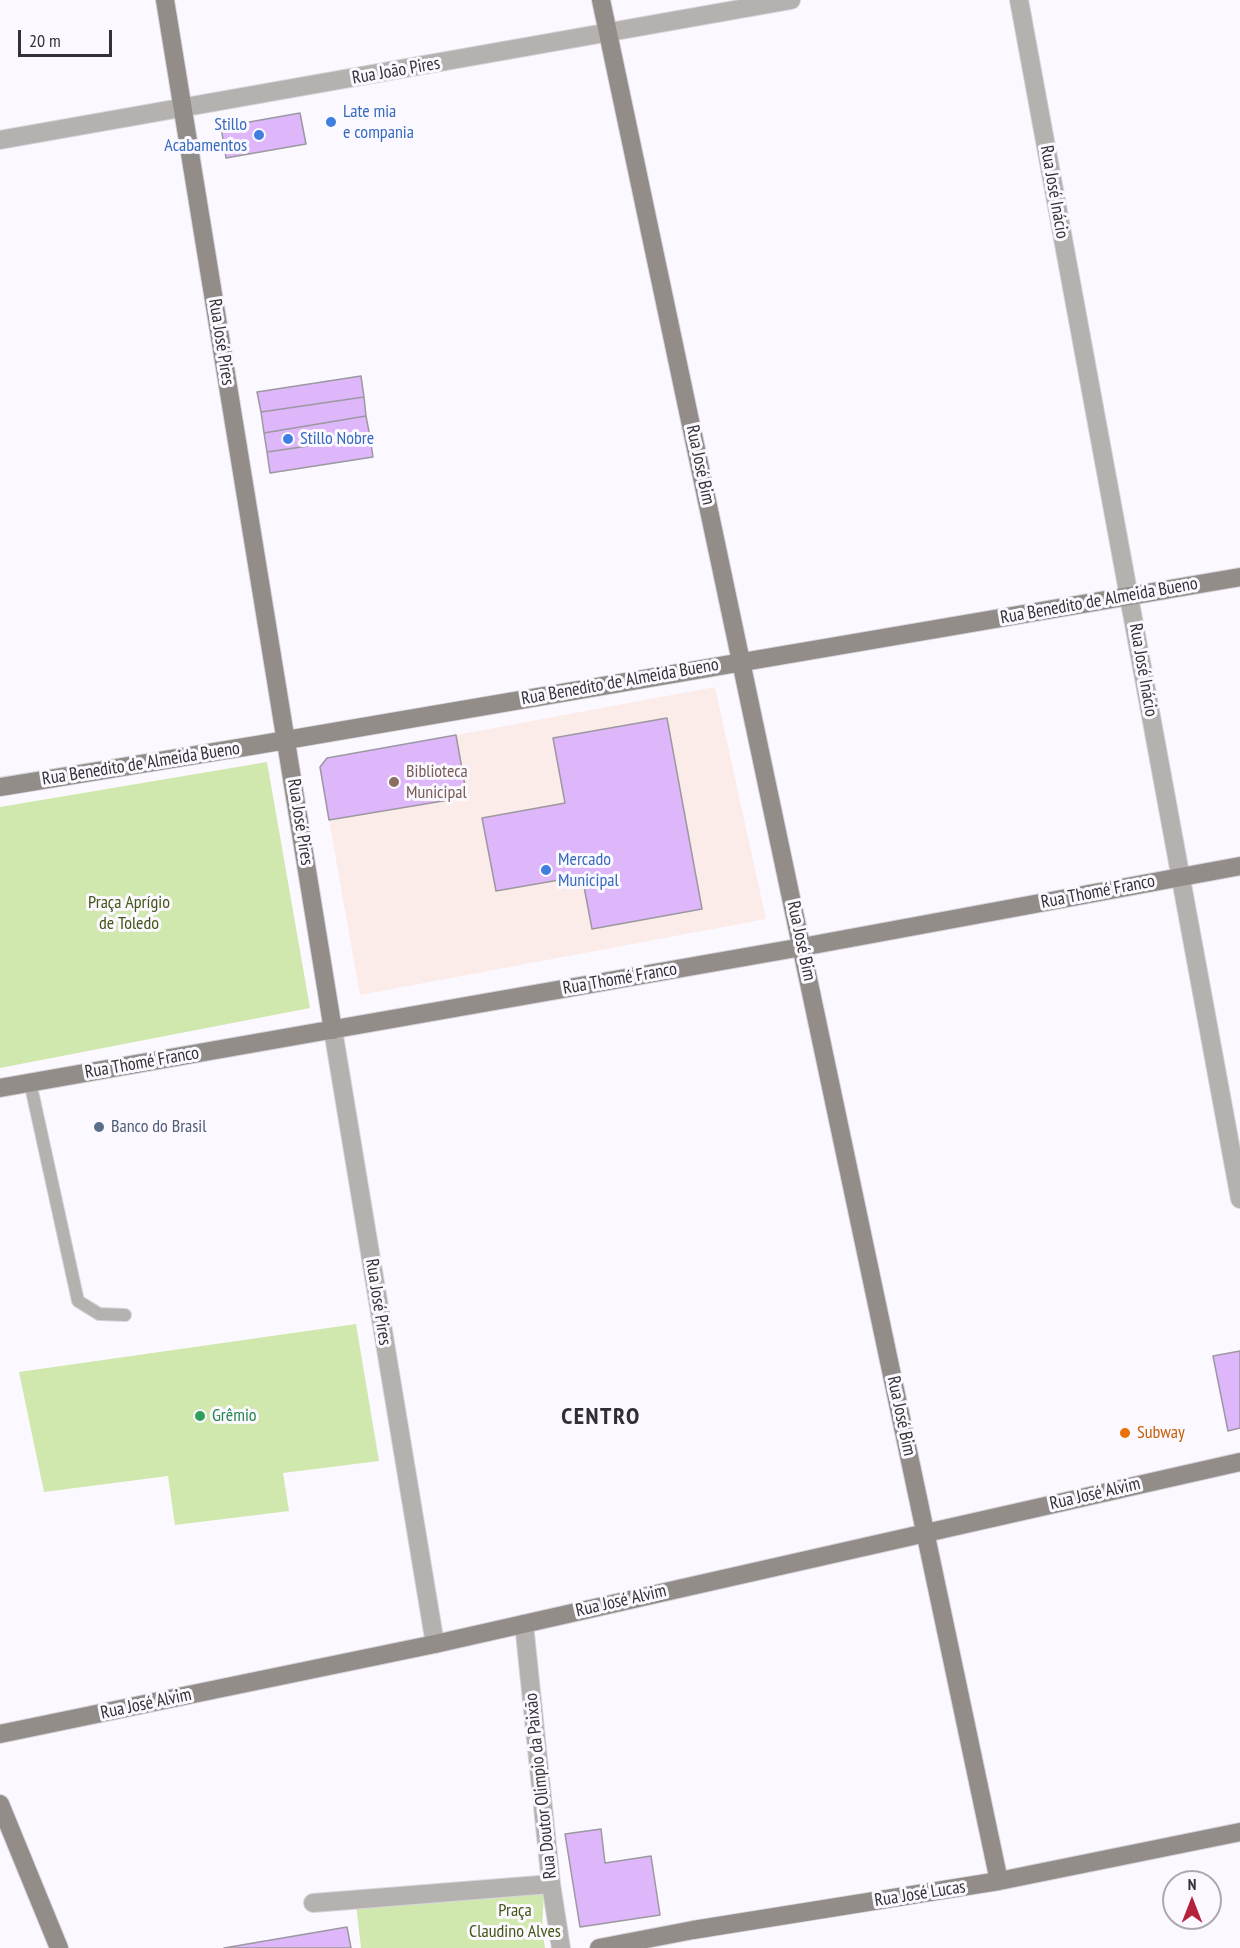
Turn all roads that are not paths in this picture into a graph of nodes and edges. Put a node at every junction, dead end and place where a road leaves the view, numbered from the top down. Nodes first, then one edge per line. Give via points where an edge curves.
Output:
1 (165, 0) edge
2 (601, 0) edge
3 (791, 0) edge
4 (1019, 0) edge
5 (608, 33) junction
6 (183, 109) junction
7 (0, 140) edge
8 (1240, 577) edge
9 (1129, 596) junction
10 (742, 661) junction
11 (286, 740) junction
12 (0, 787) edge
13 (1240, 866) edge
14 (1180, 876) junction
15 (802, 947) junction
16 (333, 1030) junction
17 (30, 1082) junction
18 (0, 1088) edge
19 (1240, 1199) edge
20 (125, 1315) dead end
21 (1240, 1462) edge
22 (926, 1532) junction
23 (524, 1624) junction
24 (435, 1644) junction
25 (0, 1734) edge
26 (0, 1804) edge
27 (1240, 1832) edge
28 (999, 1881) junction
29 (551, 1884) junction
30 (313, 1903) dead end
31 (58, 1948) edge
32 (561, 1948) edge
33 (599, 1948) edge

1 - 6 street, Rua José Pires
2 - 5 street, Rua José Bim
3 - 5 street, Rua João Pires
4 - 9 street, Rua José Inácio
5 - 6 street, Rua João Pires
5 - 10 street, Rua José Bim
6 - 7 street, Rua João Pires
6 - 11 street, Rua José Pires
8 - 9 street, Rua Benedito de Almeida Bueno
9 - 10 street, Rua Benedito de Almeida Bueno
9 - 14 street, Rua José Inácio
10 - 11 street, Rua Benedito de Almeida Bueno
10 - 15 street, Rua José Bim
11 - 12 street, Rua Benedito de Almeida Bueno
11 - 16 street, Rua José Pires
13 - 14 street, Rua Thomé Franco
14 - 15 street, Rua Thomé Franco
14 - 19 street, Rua José Inácio
15 - 16 street, Rua Thomé Franco
15 - 22 street, Rua José Bim
16 - 17 street, Rua Thomé Franco
16 - 24 street, Rua José Pires
17 - 18 street, Rua Thomé Franco
17 - 20 lane via 78,1300 99,1314
21 - 22 street, Rua José Alvim
22 - 23 street, Rua José Alvim
22 - 28 street, Rua José Bim
23 - 24 street, Rua José Alvim
23 - 29 street, Rua Doutor Olimpio da Paixão
24 - 25 street, Rua José Alvim
26 - 31 street
27 - 28 street, Rua José Lucas
28 - 33 street, Rua José Lucas
29 - 30 street
29 - 32 street, Rua Doutor Olimpio da Paixão

